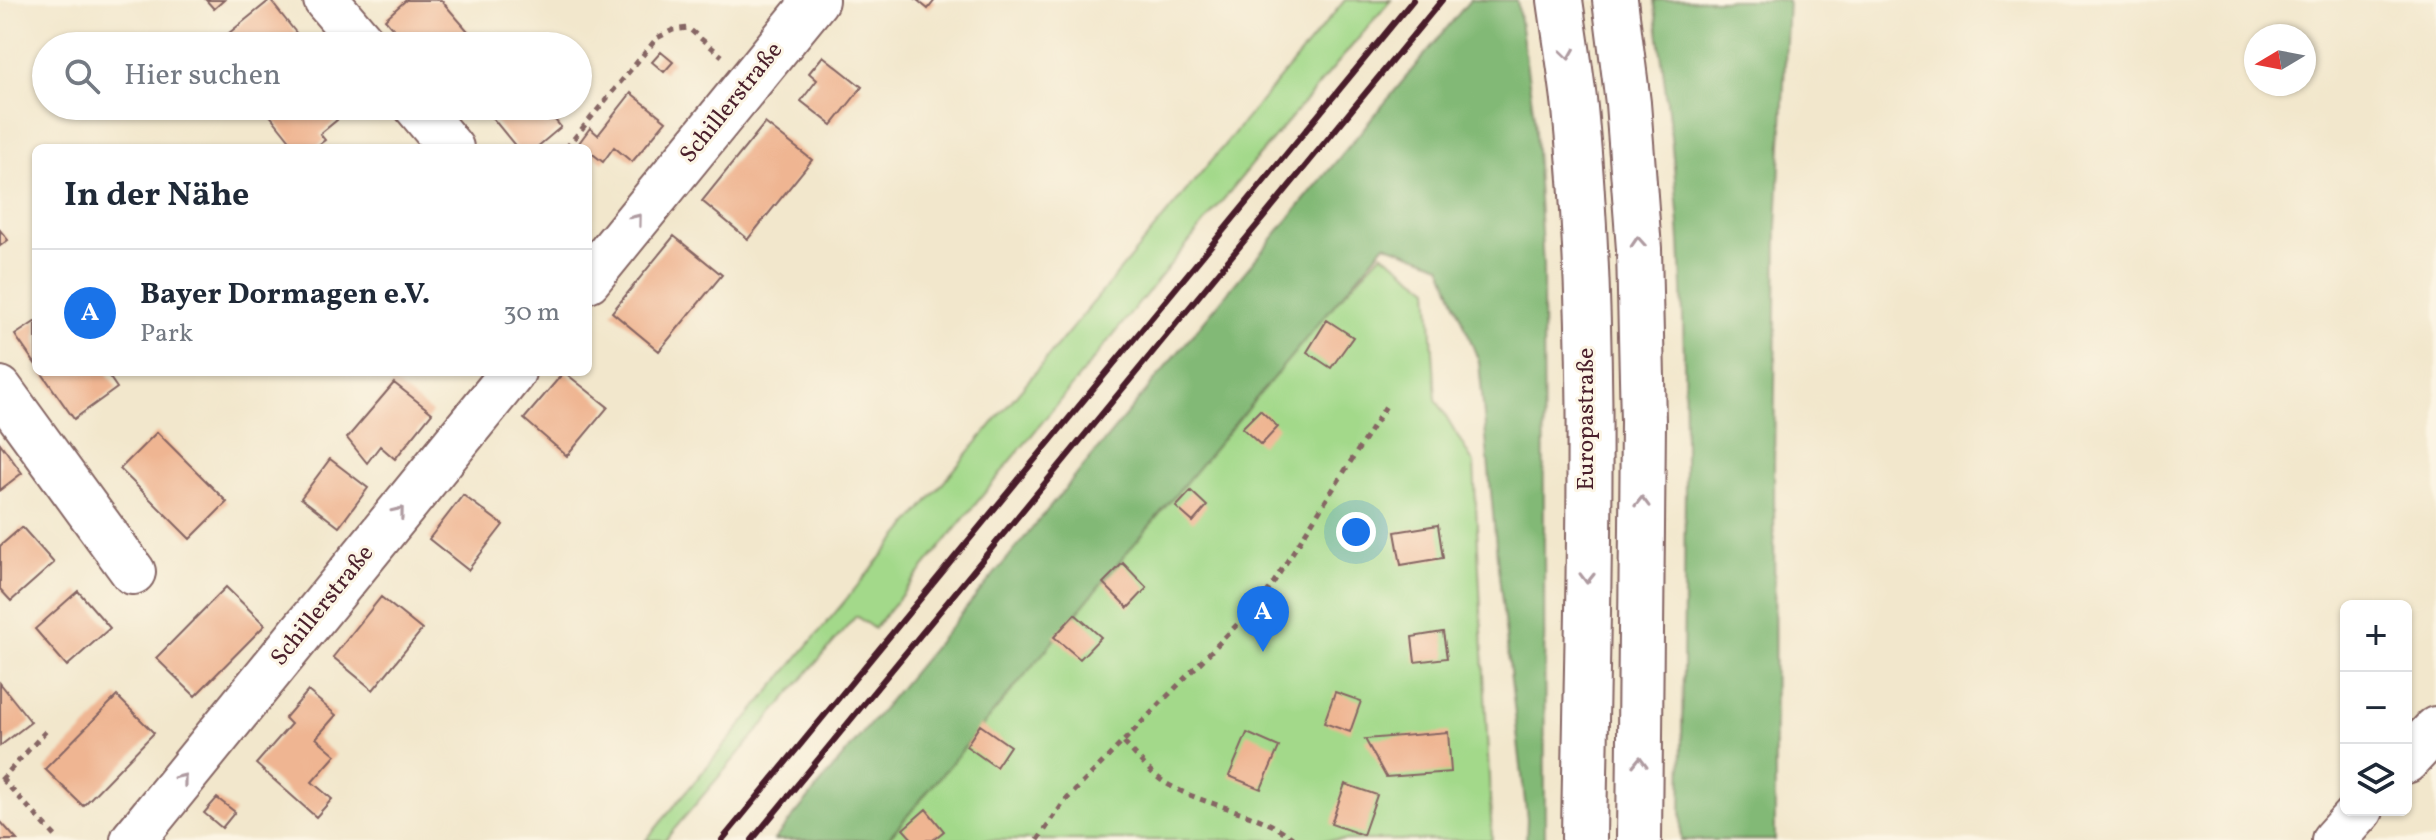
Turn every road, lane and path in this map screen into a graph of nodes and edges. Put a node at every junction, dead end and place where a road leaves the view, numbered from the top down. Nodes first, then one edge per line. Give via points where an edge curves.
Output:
1 (326, 0) edge
2 (816, 0) edge
3 (1560, 0) edge
4 (1615, 0) edge
5 (353, 32) edge
6 (751, 79) junction
7 (592, 117) edge
8 (428, 120) edge
9 (589, 120) edge
10 (448, 144) edge
11 (569, 144) edge
12 (592, 275) edge
13 (510, 376) edge
14 (0, 389) edge
15 (1386, 406) dead end
16 (133, 572) dead end
17 (2436, 729) edge
18 (46, 731) dead end
19 (1124, 743) junction
20 (2412, 755) edge
21 (1, 780) edge
22 (2356, 816) edge
23 (59, 840) edge
24 (133, 840) edge
25 (1038, 840) edge
26 (1295, 840) edge
27 (1584, 840) edge
28 (1639, 840) edge
29 (2334, 840) edge

1 - 5 main road
2 - 6 main road, Schillerstraße
3 -> 27 main road, Europastraße via 1575,108 1585,267
28 -> 4 main road via 1639,249
6 - 7 path via 688,28 673,30 657,38
12 -> 6 main road, Schillerstraße
8 - 10 main road
9 - 11 path
24 -> 13 main road, Schillerstraße
14 - 16 main road
15 - 19 path via 1265,596
17 - 20 main road
18 - 21 path
19 - 25 path via 1064,802
19 - 26 path via 1163,781 1201,800 1267,820
21 - 23 path
22 - 29 main road

